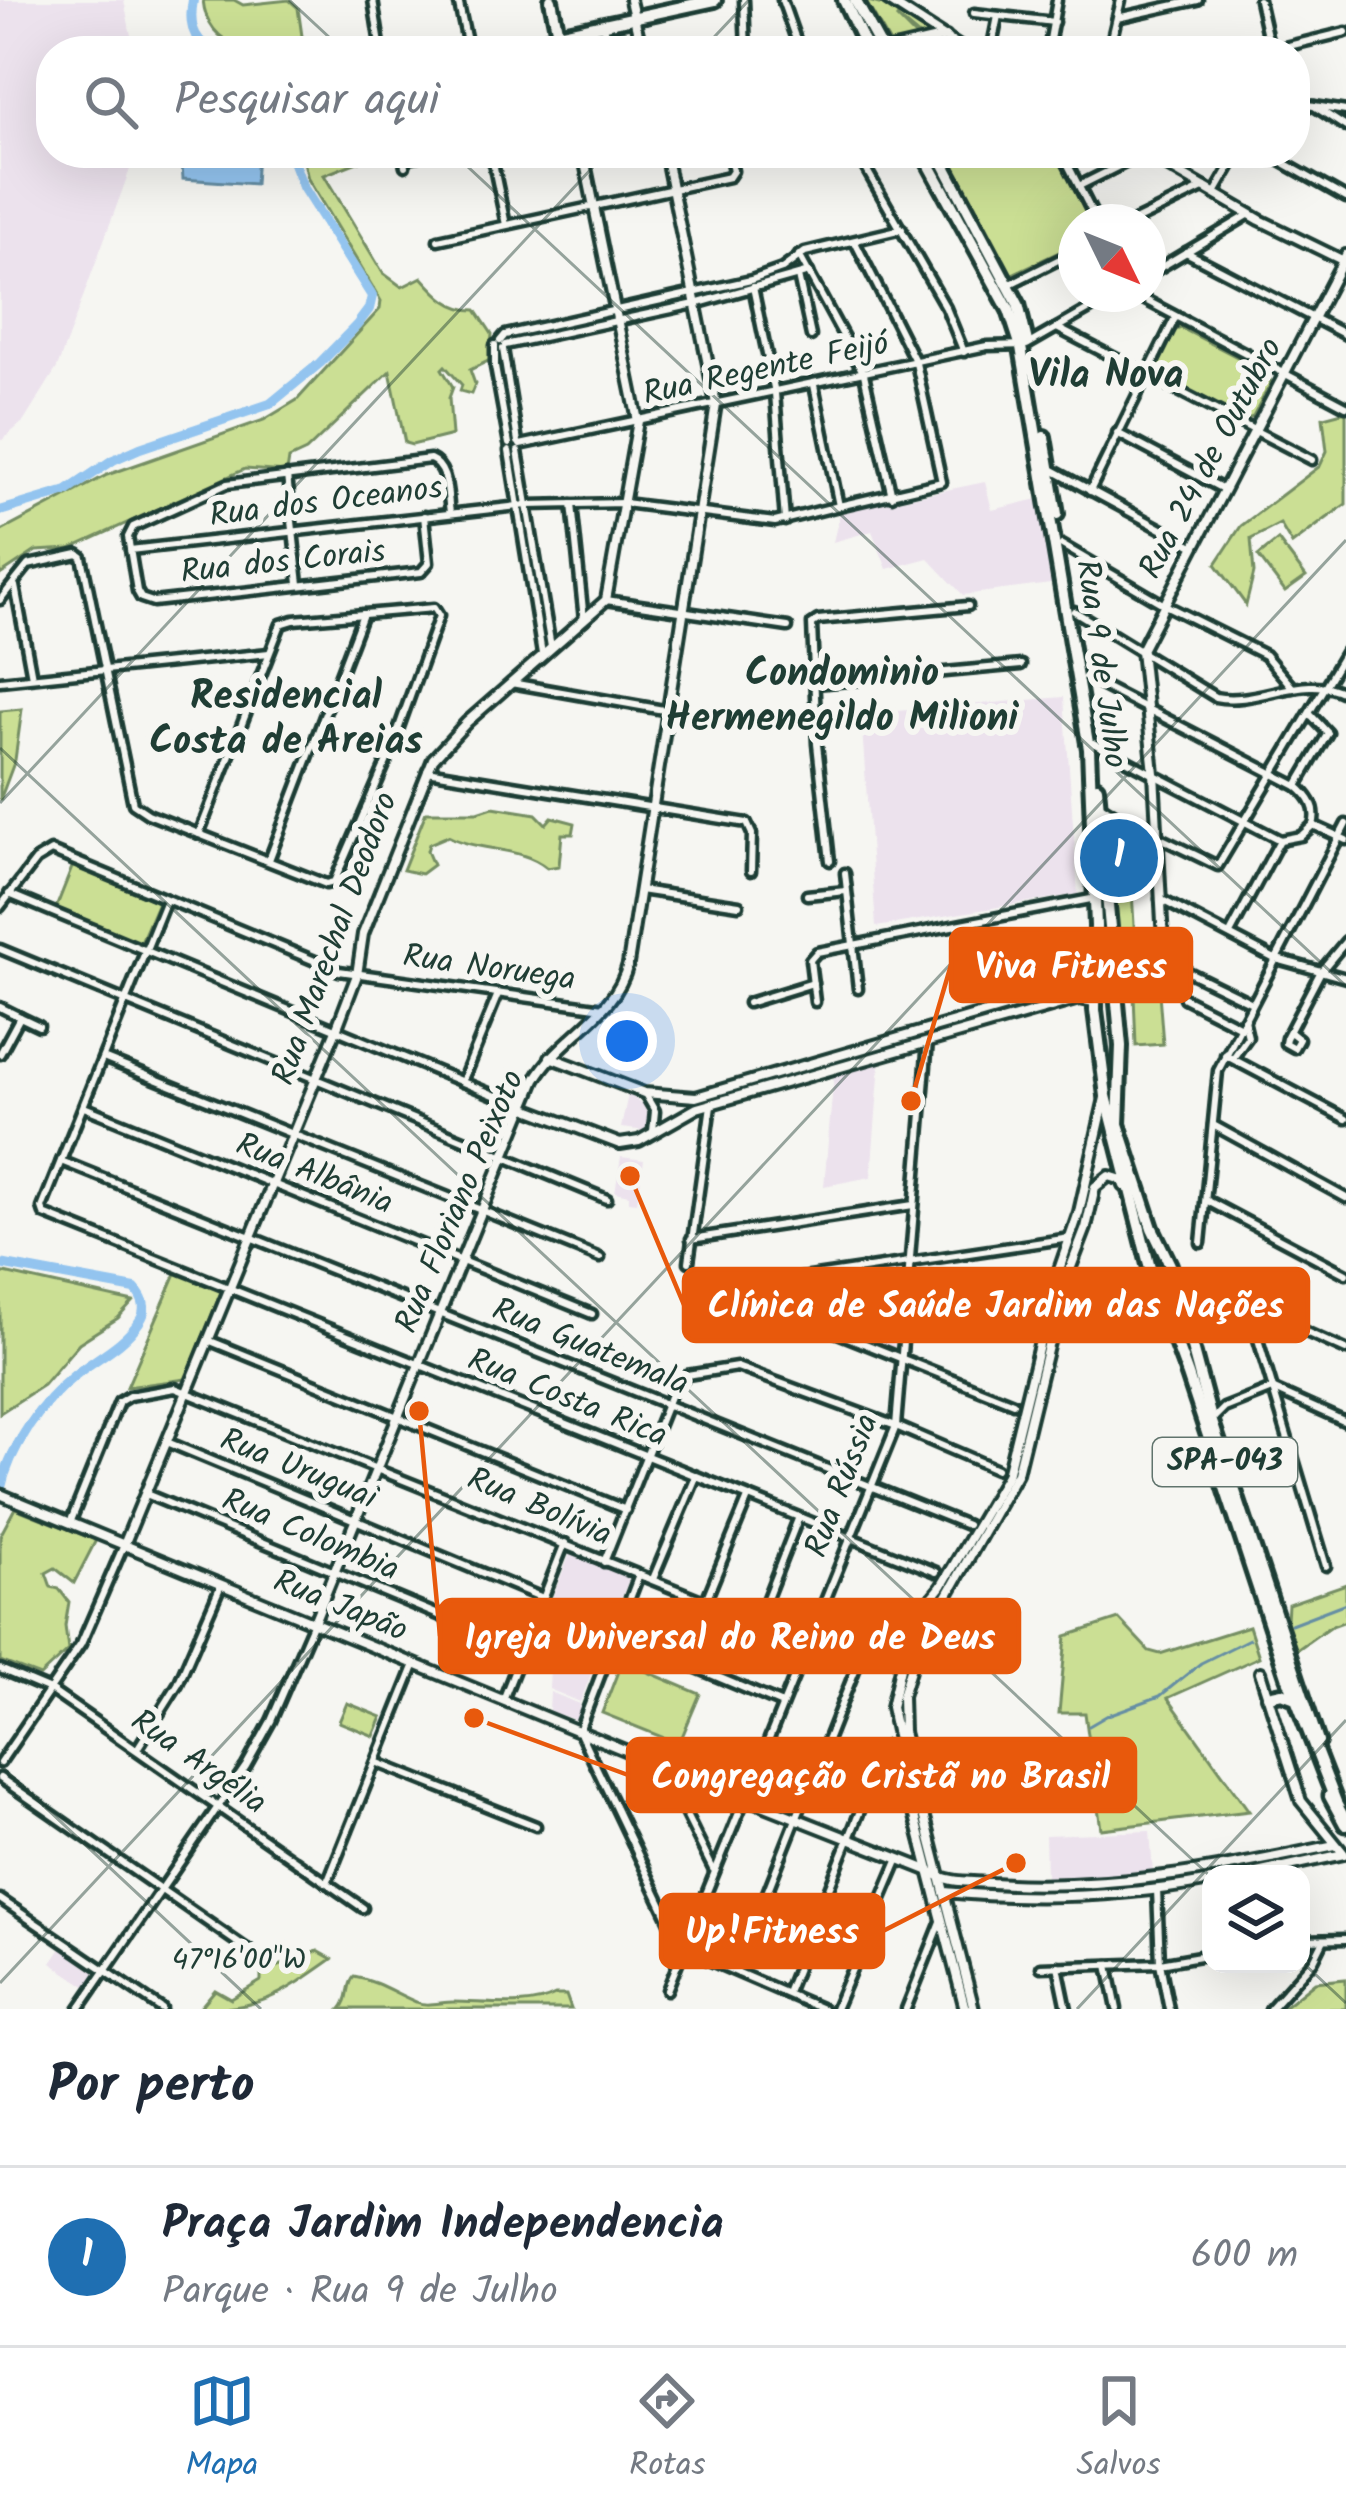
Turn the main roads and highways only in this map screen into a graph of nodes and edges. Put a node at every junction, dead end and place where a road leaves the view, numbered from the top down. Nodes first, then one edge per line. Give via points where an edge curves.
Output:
1 (551, 0) edge
2 (715, 0) edge
3 (844, 0) edge
4 (855, 0) edge
5 (867, 36) edge
6 (871, 36) edge
7 (931, 168) edge
8 (946, 168) edge
9 (1023, 341) junction
10 (1035, 423) junction
11 (1049, 468) junction
12 (1063, 562) junction
13 (1071, 616) junction
14 (1096, 812) junction
15 (1096, 898) junction
16 (1108, 932) junction
17 (1095, 981) junction
18 (1115, 1000) junction
19 (1095, 1006) junction
20 (1098, 1041) junction
21 (1116, 1109) junction
22 (1172, 1274) junction
23 (1153, 1280) junction
24 (1183, 1316) junction
25 (1167, 1327) junction
26 (1286, 1676) junction
27 (1294, 1697) junction
28 (1333, 1793) junction
29 (1346, 1810) edge
30 (1346, 1823) edge

1 - 2 main road via 558,34
3 - 5 main road
4 - 6 main road
7 - 9 main road, Rua 9 de Julho
8 - 9 main road, Rua 9 de Julho via 1009,285
9 - 10 main road, Rua 9 de Julho
9 - 11 main road, Rua 9 de Julho
10 - 11 main road
10 - 12 main road, Rua 9 de Julho
11 - 12 main road, Rua 9 de Julho
12 - 13 main road, Rua 9 de Julho
13 - 14 main road, Rua 9 de Julho
13 - 14 main road, Rua 9 de Julho via 1085,677
14 - 15 main road, Rua 9 de Julho
14 - 16 main road, Rua 9 de Julho
15 - 16 main road
15 - 17 main road, Rua 9 de Julho
16 - 18 main road, Rua 9 de Julho
17 - 18 main road via 1104,979
17 - 19 main road, Rua 9 de Julho
18 - 19 main road via 1103,1020
18 - 21 main road, Rua 9 de Julho
19 - 20 main road, Rua 9 de Julho
20 - 21 main road via 1114,1039
20 - 23 main road, Rua 9 de Julho / SPA-043
21 - 22 main road, Rua 9 de Julho / SPA-043
22 - 23 main road
22 - 24 main road, Rua 9 de Julho / SPA-043
23 - 25 main road, Rua 9 de Julho / SPA-043
24 - 25 main road via 1179,1331
24 - 28 main road, Rua 9 de Julho / SPA-043
25 - 26 main road, Rua 9 de Julho / SPA-043
26 - 27 main road, Rua 9 de Julho / SPA-043
26 - 27 main road via 1267,1694
27 - 28 main road, Rua 9 de Julho / SPA-043
28 - 29 highway
28 - 30 highway

